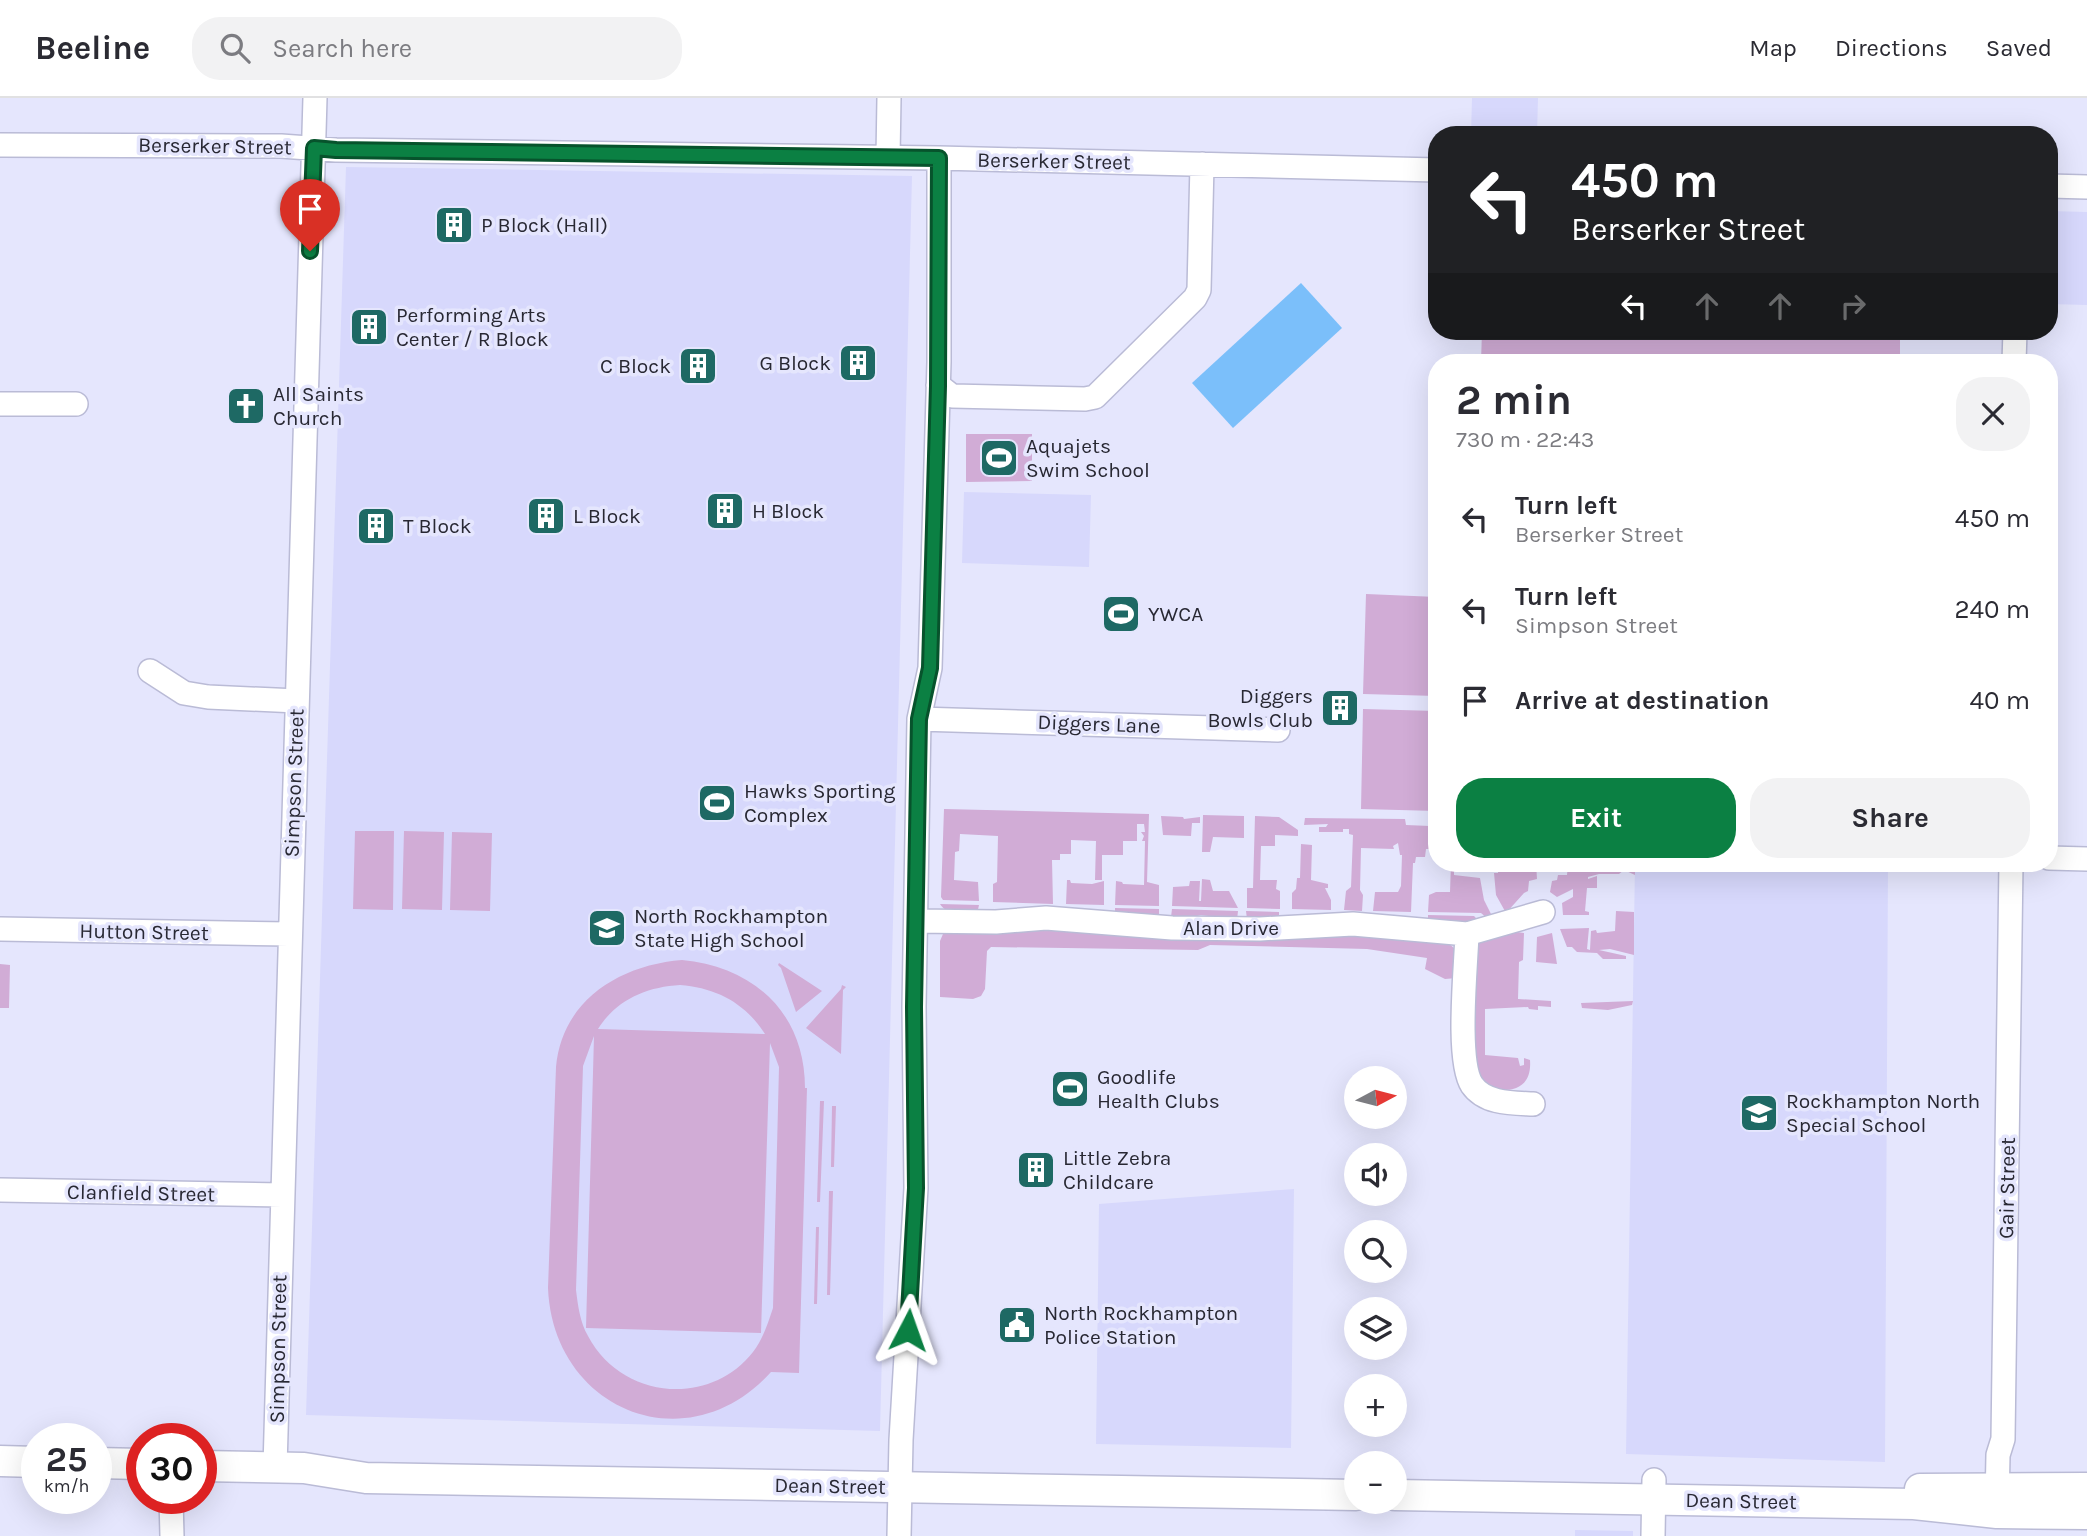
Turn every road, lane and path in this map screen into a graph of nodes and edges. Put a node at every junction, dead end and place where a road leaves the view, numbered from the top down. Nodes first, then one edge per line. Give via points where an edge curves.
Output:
1 (315, 98) edge
2 (889, 98) edge
3 (0, 145) edge
4 (314, 148) junction
5 (888, 157) junction
6 (939, 158) junction
7 (1202, 164) junction
8 (1428, 170) edge
9 (2058, 186) edge
10 (2087, 187) edge
11 (938, 386) junction
12 (0, 404) edge
13 (76, 404) dead end
14 (150, 671) dead end
15 (297, 701) junction
16 (919, 719) junction
17 (1278, 730) dead end
18 (2058, 858) edge
19 (2087, 859) edge
20 (2011, 872) edge
21 (1543, 912) dead end
22 (916, 921) junction
23 (0, 929) edge
24 (289, 934) junction
25 (1467, 934) junction
26 (1532, 1104) dead end
27 (0, 1190) edge
28 (282, 1195) junction
29 (0, 1461) edge
30 (21, 1462) edge
31 (217, 1465) edge
32 (275, 1467) junction
33 (1344, 1477) edge
34 (900, 1478) junction
35 (1407, 1480) edge
36 (2087, 1488) edge
37 (1344, 1495) edge
38 (1407, 1496) edge
39 (1997, 1500) junction
40 (1654, 1511) edge
41 (171, 1514) edge
42 (2087, 1514) edge
43 (172, 1536) edge
44 (899, 1536) edge

1 - 4 street, Simpson Street
2 - 5 street
3 - 4 street, Berserker Street
4 - 5 street, Berserker Street
4 - 15 street, Simpson Street
5 - 6 street, Berserker Street
6 - 7 street, Berserker Street
6 - 11 street
7 - 8 street, Berserker Street
7 - 11 street via 1199,290 1095,397 952,396
9 - 10 street
11 - 16 street via 930,668
12 - 13 street
14 - 15 street via 184,693
15 - 24 street, Simpson Street
16 - 17 street, Diggers Lane
16 - 22 street
18 - 19 street
20 - 39 street, Gair Street via 2003,1439
21 - 25 street, Alan Drive
22 - 25 street, Alan Drive via 1046,918 1251,929 1353,924
22 - 34 street via 916,1188
23 - 24 street, Hutton Street
24 - 28 street, Simpson Street
25 - 26 street via 1467,1073 1473,1086 1493,1099
27 - 28 street, Clanfield Street
28 - 32 street, Simpson Street
29 - 30 main road
31 - 32 main road, Dean Street
32 - 34 main road, Dean Street via 365,1460
33 - 34 main road, Dean Street
34 - 37 main road, Dean Street
34 - 44 street
35 - 40 main road, Dean Street
36 - 39 main road, Dean Street
38 - 40 main road, Dean Street
39 - 40 main road, Dean Street via 1845,1488
39 - 42 main road, Dean Street
41 - 43 street

